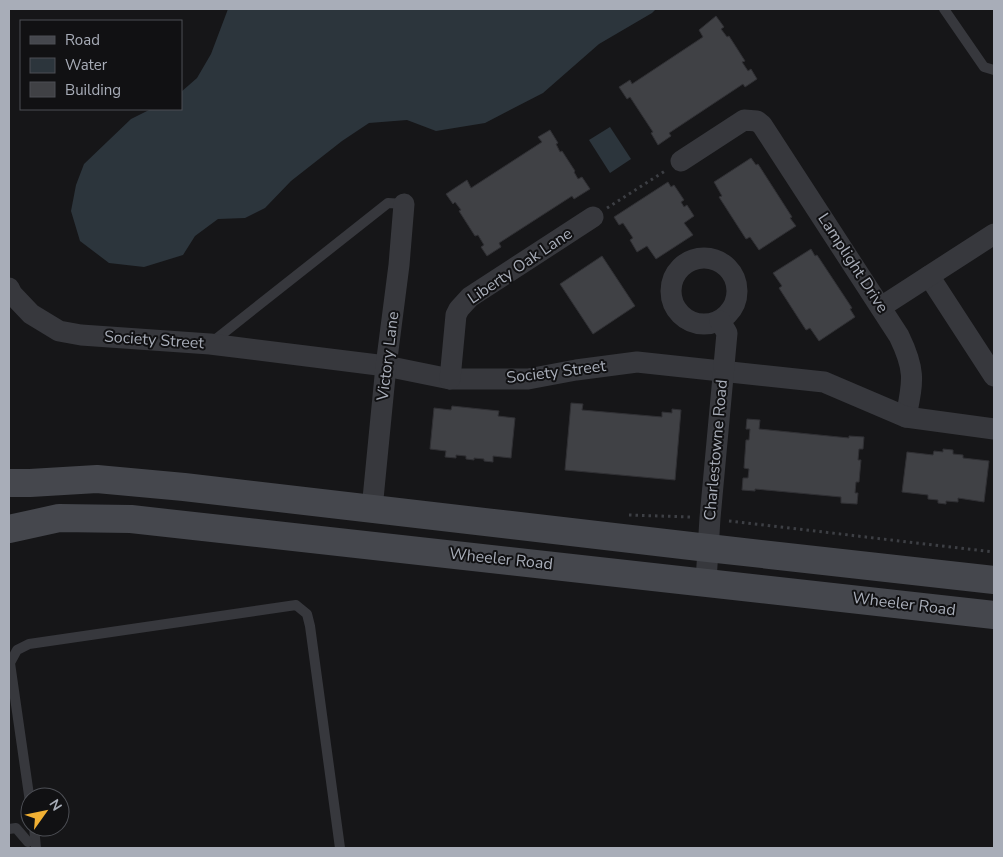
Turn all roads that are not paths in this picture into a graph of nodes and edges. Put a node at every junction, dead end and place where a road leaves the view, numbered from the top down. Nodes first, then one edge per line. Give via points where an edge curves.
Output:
1 (944, 9) edge
2 (994, 70) edge
3 (680, 161) road end
4 (404, 204) joint
5 (593, 218) road end
6 (994, 234) edge
7 (929, 276) junction
8 (9, 288) edge
9 (881, 307) junction
10 (720, 321) dead end
11 (210, 344) junction
12 (386, 366) junction
13 (722, 371) junction
14 (994, 376) edge
15 (450, 379) junction
16 (906, 417) junction
17 (994, 429) edge
18 (9, 482) edge
19 (372, 508) junction
20 (9, 529) edge
21 (708, 548) junction
22 (994, 580) edge
23 (706, 582) junction
24 (994, 615) edge
25 (28, 787) edge
26 (9, 829) edge
27 (31, 845) edge
28 (340, 848) edge

1 - 2 lane via 984,67
3 - 9 street, Lamplight Drive via 736,124 744,120 757,121 768,131
4 - 11 lane via 388,203
4 - 12 street, Victory Lane
5 - 15 street, Liberty Oak Lane via 470,297 459,309
6 - 7 street
7 - 9 street
7 - 14 street
8 - 11 street, Society Street via 31,314 59,332
9 - 16 street, Lamplight Drive via 906,349 912,373
10 - 13 street, Charlestowne Road via 727,333
11 - 12 street, Society Street
12 - 15 street, Society Street
12 - 19 street, Victory Lane
13 - 15 street, Society Street via 637,362 528,379
13 - 16 street, Society Street via 824,382
13 - 21 street, Charlestowne Road
16 - 17 street, Society Street
18 - 19 street, Wheeler Road via 97,479
19 - 21 street, Wheeler Road
20 - 23 street, Wheeler Road via 59,518 131,519
21 - 22 street, Wheeler Road
21 - 23 street, Charlestowne Road
23 - 24 street, Wheeler Road
25 - 28 lane via 10,663 17,650 29,644 296,605 307,614 310,626
26 - 27 lane via 16,828

